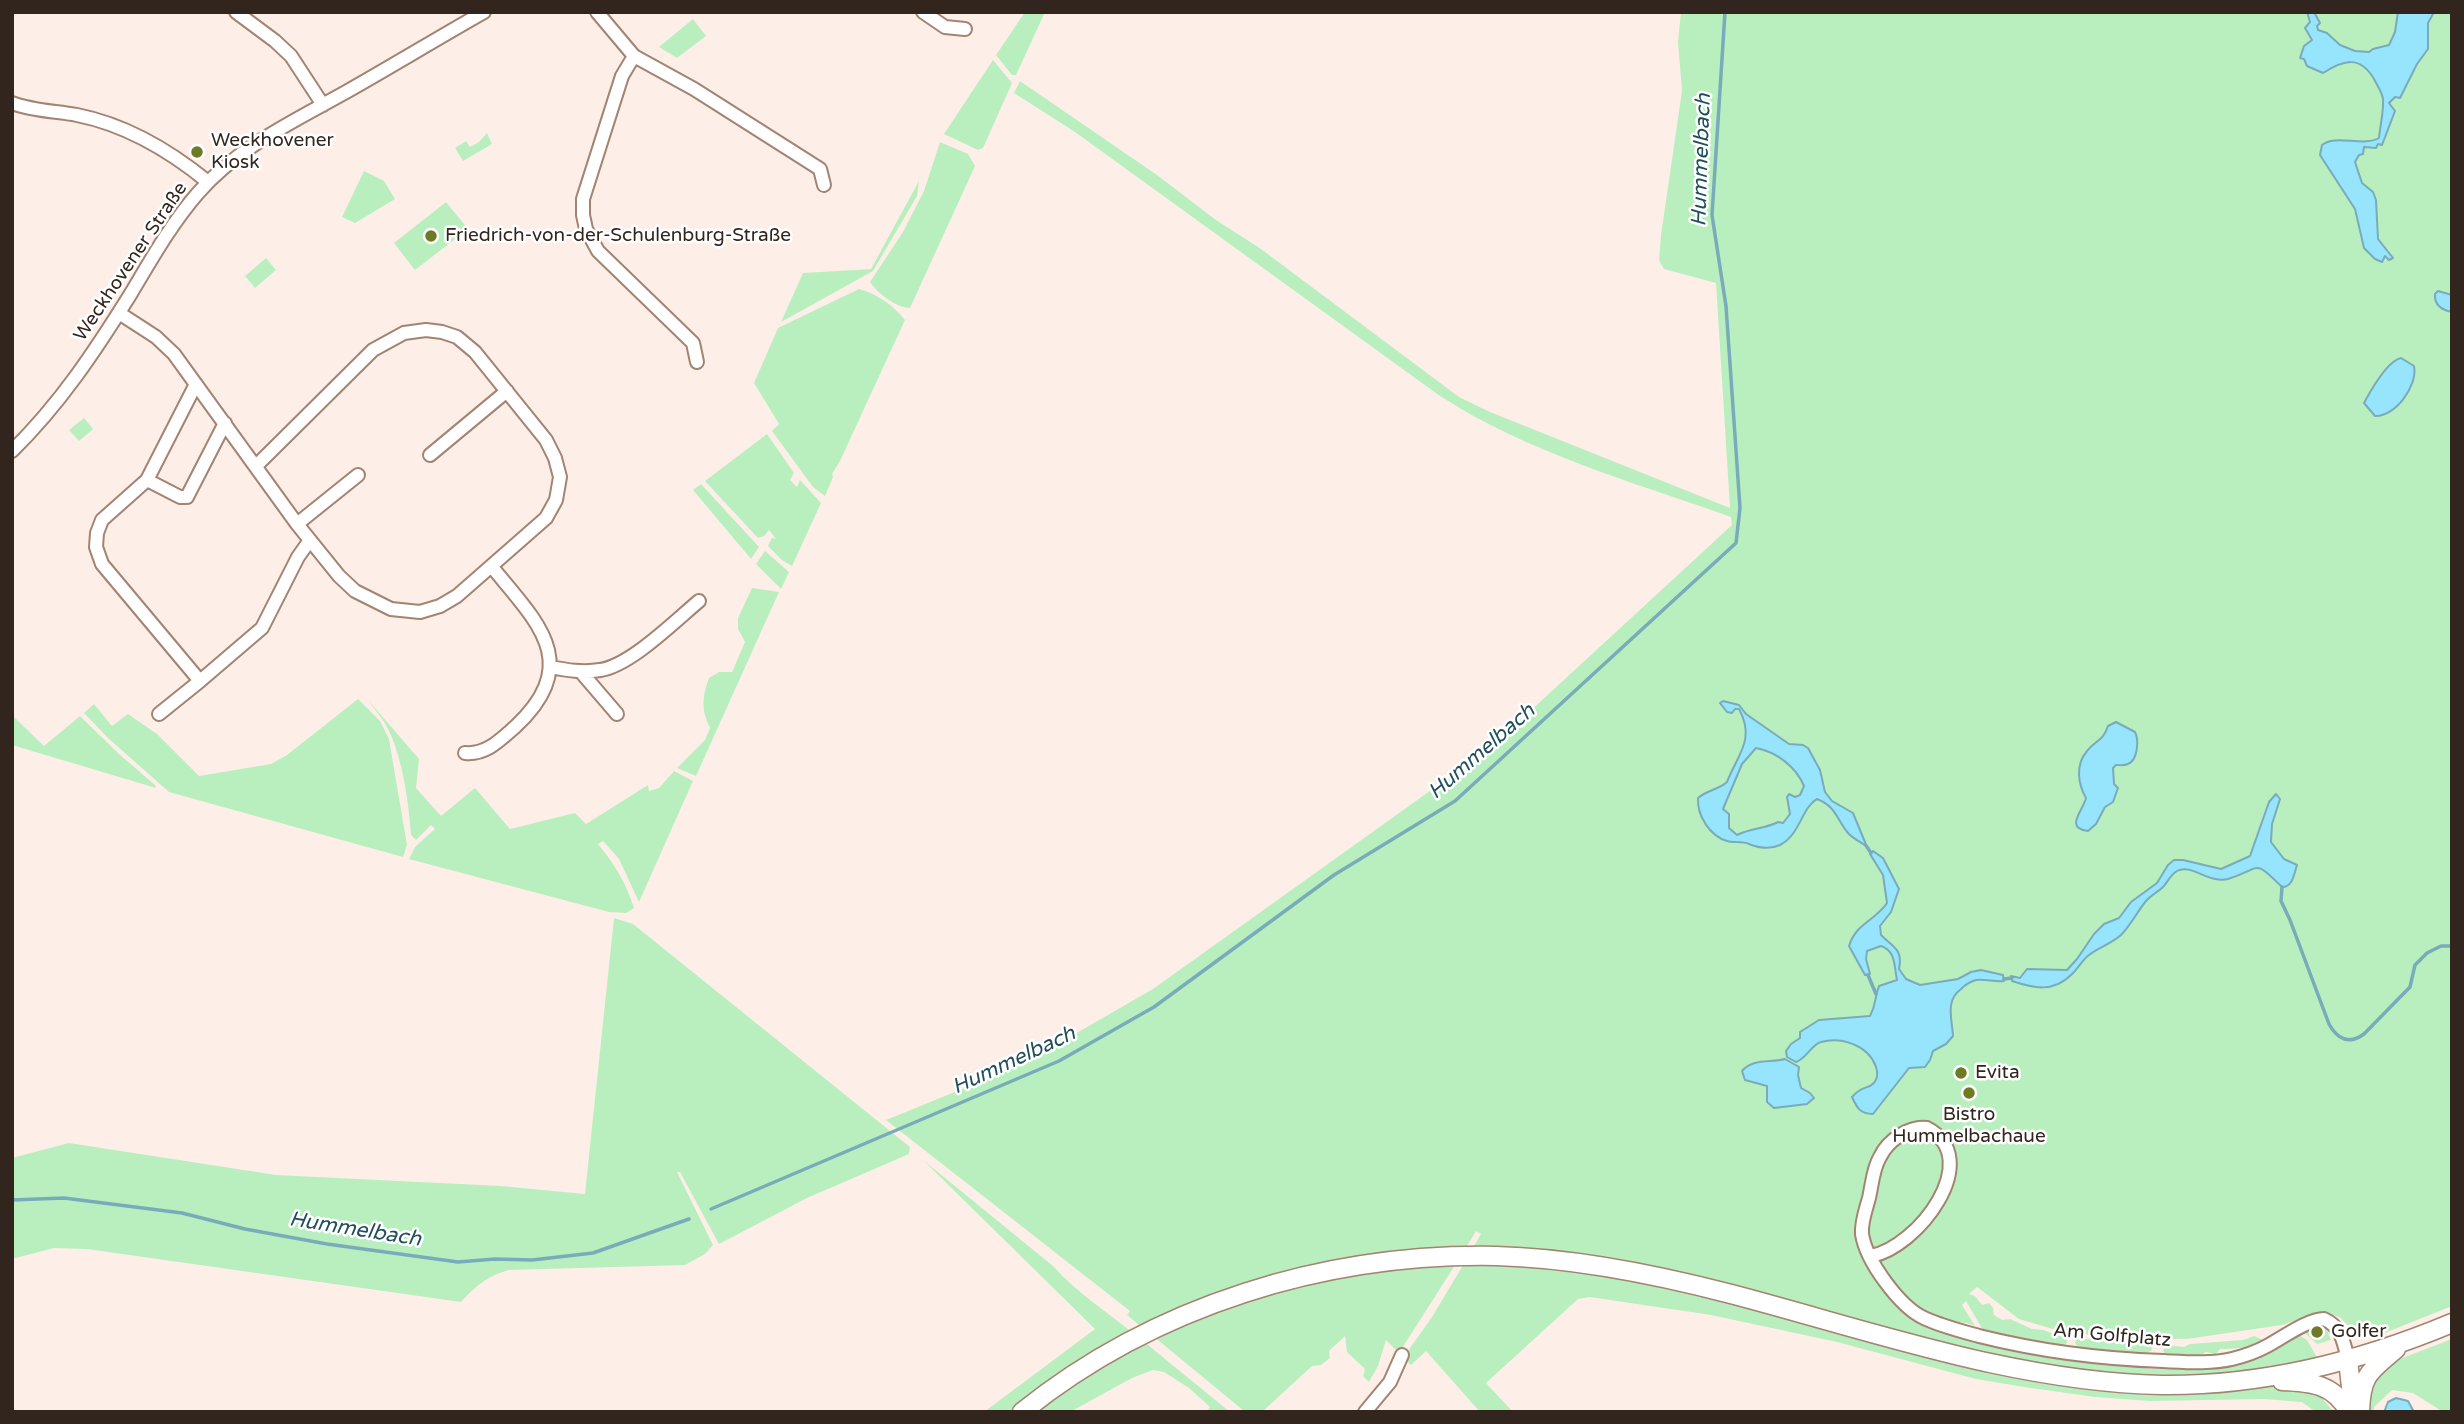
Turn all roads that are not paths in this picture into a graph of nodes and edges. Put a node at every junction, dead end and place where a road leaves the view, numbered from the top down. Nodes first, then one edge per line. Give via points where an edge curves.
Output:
1 (236, 12) edge
2 (484, 12) edge
3 (597, 12) edge
4 (923, 12) edge
5 (965, 29) dead end
6 (634, 56) junction
7 (12, 103) edge
8 (323, 105) junction
9 (208, 182) junction
10 (824, 185) dead end
11 (118, 313) junction
12 (697, 362) dead end
13 (196, 384) junction
14 (508, 391) junction
15 (225, 423) junction
16 (12, 451) edge
17 (430, 455) dead end
18 (256, 466) junction
19 (358, 475) dead end
20 (147, 480) junction
21 (297, 524) junction
22 (310, 540) junction
23 (492, 568) junction
24 (699, 601) dead end
25 (550, 667) junction
26 (581, 672) junction
27 (200, 681) junction
28 (159, 714) dead end
29 (617, 714) dead end
30 (465, 753) dead end
31 (1871, 1256) junction
32 (2452, 1323) edge
33 (2400, 1345) junction
34 (1402, 1355) dead end
35 (2348, 1360) junction
36 (2254, 1380) junction
37 (1022, 1412) edge
38 (1365, 1412) edge
39 (2349, 1412) edge
40 (2354, 1412) edge
41 (2360, 1412) edge

1 - 8 street via 291,56
2 - 8 street, Weckhovener Straße
3 - 6 street
4 - 5 street via 945,27
6 - 10 street via 820,169
6 - 12 street via 622,76 586,190 583,215 598,251 693,343
7 - 9 street via 123,128 167,151
8 - 9 street, Weckhovener Straße via 252,146
9 - 11 street, Weckhovener Straße via 176,221
11 - 13 street via 164,343
11 - 16 street, Weckhovener Straße via 67,390
13 - 15 street
13 - 20 street
14 - 17 street
14 - 18 street via 457,337 413,330 383,343 362,359
14 - 23 street via 547,440 558,467 559,488 546,518
15 - 18 street
15 - 20 street via 187,497
18 - 21 street
19 - 21 street
20 - 27 street via 102,520 96,547 107,571
21 - 22 street
22 - 23 street via 355,591 400,612 440,606
22 - 27 street via 262,628
23 - 25 street via 537,624
24 - 26 street via 619,664
25 - 26 street
25 - 30 street via 545,689 529,713 487,750
26 - 29 street
27 - 28 street
31 - 31 street, Am Golfplatz via 1913,1235 1945,1186 1949,1152 1944,1140 1927,1128 1903,1133 1878,1160 1862,1228
31 - 35 street, Am Golfplatz via 1888,1284 1916,1314 2002,1342 2141,1361 2218,1361 2253,1353 2324,1319 2339,1331
32 - 33 main road
33 - 35 main road
33 - 41 main road via 2367,1376
34 - 38 street via 1390,1382
35 - 36 main road
35 - 40 main road
36 - 37 main road via 2160,1385 2069,1376 1964,1356 1647,1274 1550,1260 1457,1256 1335,1269 1235,1296 1119,1348
36 - 39 main road via 2323,1386 2340,1398

